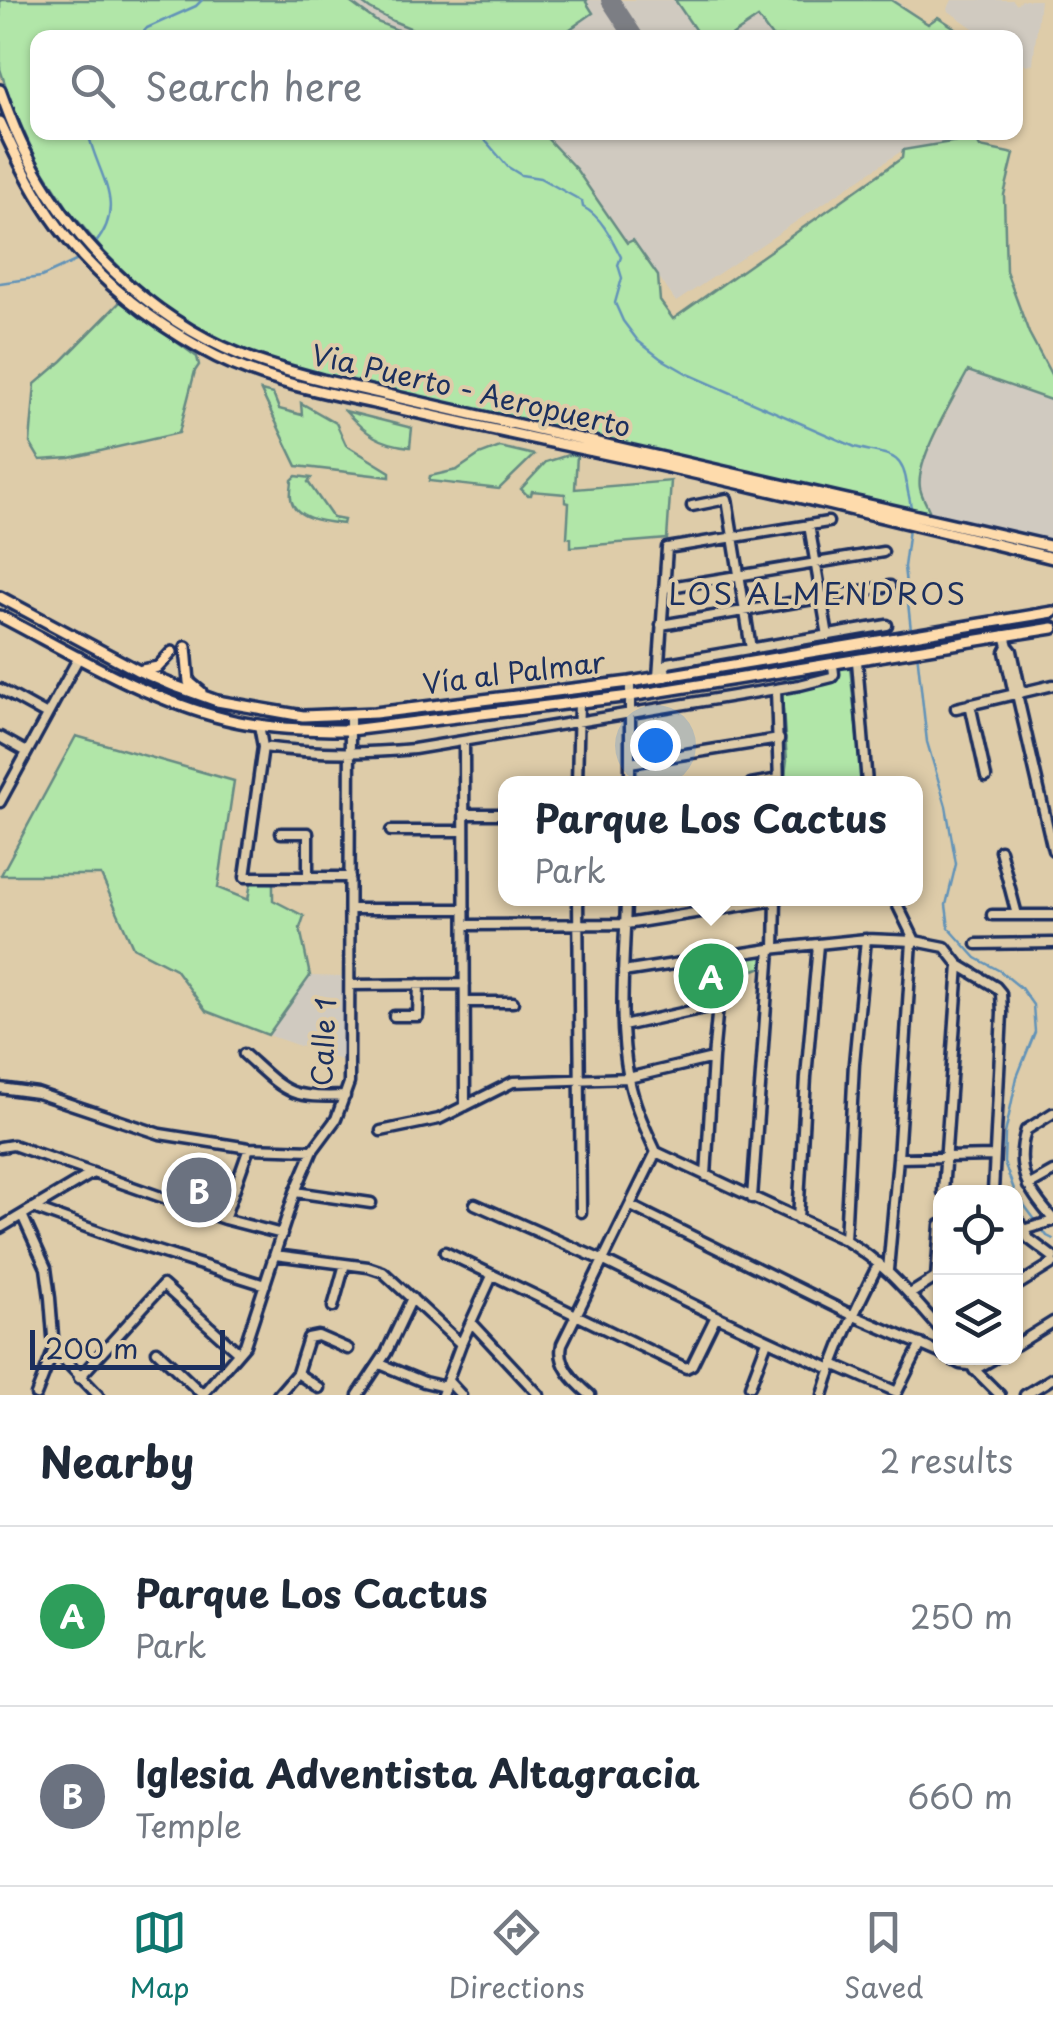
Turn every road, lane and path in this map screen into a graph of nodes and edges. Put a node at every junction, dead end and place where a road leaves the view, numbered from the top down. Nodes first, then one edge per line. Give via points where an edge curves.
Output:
1 (0, 90) edge
2 (3, 106) edge
3 (3, 120) edge
4 (0, 147) edge
5 (18, 161) junction
6 (692, 506) dead end
7 (888, 514) junction
8 (828, 522) dead end
9 (930, 524) junction
10 (809, 525) junction
11 (733, 537) junction
12 (1053, 548) edge
13 (883, 552) dead end
14 (1053, 558) edge
15 (816, 564) junction
16 (739, 577) junction
17 (890, 586) dead end
18 (664, 588) junction
19 (0, 597) edge
20 (822, 598) junction
21 (745, 612) junction
22 (1053, 612) edge
23 (0, 616) edge
24 (661, 625) junction
25 (887, 625) dead end
26 (1053, 628) edge
27 (828, 636) junction
28 (1006, 641) junction
29 (186, 646) dead end
30 (751, 649) junction
31 (172, 652) dead end
32 (79, 658) junction
33 (857, 661) junction
34 (834, 665) junction
35 (137, 670) junction
36 (662, 677) junction
37 (630, 682) junction
38 (1053, 685) edge
39 (0, 689) edge
40 (776, 689) junction
41 (1017, 694) junction
42 (630, 696) junction
43 (216, 702) junction
44 (578, 702) junction
45 (970, 704) junction
46 (956, 708) dead end
47 (630, 713) junction
48 (48, 715) junction
49 (350, 715) junction
50 (578, 721) junction
51 (260, 725) junction
52 (350, 730) junction
53 (0, 737) edge
54 (779, 738) junction
55 (464, 741) junction
56 (263, 747) junction
57 (27, 752) junction
58 (350, 753) junction
59 (630, 762) junction
60 (577, 776) edge
61 (630, 776) edge
62 (779, 776) edge
63 (866, 776) edge
64 (986, 777) dead end
65 (1053, 798) edge
66 (1041, 801) junction
67 (0, 802) edge
68 (464, 814) junction
69 (498, 814) edge
70 (464, 831) junction
71 (391, 832) dead end
72 (281, 833) dead end
73 (1000, 850) dead end
74 (1053, 850) edge
75 (350, 876) junction
76 (308, 877) junction
77 (578, 906) edge
78 (626, 906) edge
79 (734, 906) edge
80 (776, 906) edge
81 (898, 906) edge
82 (350, 909) junction
83 (465, 909) junction
84 (992, 915) dead end
85 (1017, 915) junction
86 (1053, 915) edge
87 (626, 924) junction
88 (465, 925) junction
89 (578, 925) junction
90 (866, 939) junction
91 (914, 941) junction
92 (1053, 943) edge
93 (977, 944) dead end
94 (818, 945) junction
95 (773, 949) junction
96 (959, 965) junction
97 (623, 972) junction
98 (419, 984) junction
99 (465, 984) junction
100 (720, 984) dead end
101 (350, 985) junction
102 (466, 1002) junction
103 (512, 1002) dead end
104 (718, 1005) junction
105 (394, 1016) dead end
106 (623, 1026) junction
107 (244, 1054) dead end
108 (713, 1058) junction
109 (628, 1078) junction
110 (580, 1081) junction
111 (0, 1088) edge
112 (345, 1096) junction
113 (466, 1106) junction
114 (1053, 1113) edge
115 (381, 1131) dead end
116 (0, 1146) edge
117 (249, 1148) junction
118 (313, 1150) junction
119 (656, 1152) junction
120 (946, 1156) junction
121 (993, 1156) junction
122 (898, 1158) junction
123 (1053, 1172) edge
124 (91, 1174) junction
125 (706, 1176) junction
126 (994, 1181) junction
127 (944, 1185) edge
128 (994, 1185) edge
129 (996, 1185) edge
130 (1028, 1186) junction
131 (295, 1192) junction
132 (752, 1198) junction
133 (371, 1203) dead end
134 (475, 1204) dead end
135 (630, 1206) junction
136 (33, 1208) junction
137 (581, 1212) dead end
138 (22, 1215) junction
139 (224, 1219) junction
140 (798, 1219) junction
141 (1053, 1220) edge
142 (0, 1228) edge
143 (1023, 1230) edge
144 (1023, 1231) edge
145 (282, 1234) junction
146 (845, 1240) junction
147 (445, 1252) dead end
148 (275, 1255) junction
149 (1053, 1260) edge
150 (604, 1261) junction
151 (879, 1263) junction
152 (346, 1264) junction
153 (888, 1270) junction
154 (492, 1276) junction
155 (933, 1279) edge
156 (1023, 1281) edge
157 (265, 1286) junction
158 (910, 1294) junction
159 (412, 1298) junction
160 (333, 1308) dead end
161 (852, 1315) junction
162 (716, 1316) junction
163 (577, 1317) junction
164 (933, 1321) edge
165 (471, 1322) junction
166 (1053, 1322) edge
167 (767, 1340) junction
168 (1023, 1341) edge
169 (461, 1344) junction
170 (921, 1344) junction
171 (348, 1348) dead end
172 (54, 1349) junction
173 (933, 1350) edge
174 (157, 1352) dead end
175 (238, 1352) junction
176 (380, 1364) junction
177 (970, 1365) edge
178 (832, 1366) junction
179 (297, 1372) junction
180 (79, 1378) junction
181 (1053, 1378) edge
182 (989, 1384) junction
183 (750, 1386) dead end
184 (319, 1388) dead end
185 (445, 1388) edge
186 (36, 1395) edge
187 (98, 1395) edge
188 (202, 1395) edge
189 (278, 1395) edge
190 (358, 1395) edge
191 (461, 1395) edge
192 (539, 1395) edge
193 (590, 1395) edge
194 (823, 1395) edge
195 (989, 1395) edge
196 (1000, 1395) edge
197 (1025, 1395) edge

1 - 2 main road, Via Puerto - Aeropuerto
2 - 3 main road, Via Puerto - Aeropuerto
3 - 5 main road, Via Puerto - Aeropuerto
3 - 7 main road, Via Puerto - Aeropuerto via 89,246 157,309 237,354
4 - 5 main road
5 - 7 main road, Via Puerto - Aeropuerto via 51,217 110,283 169,330 248,370 336,395
6 - 11 street via 727,499
7 - 9 main road, Via Puerto - Aeropuerto
8 - 10 street
9 - 12 main road, Via Puerto - Aeropuerto
9 - 14 main road, Via Puerto - Aeropuerto
10 - 11 street
10 - 15 street
11 - 16 street
11 - 18 street via 667,548
13 - 15 street
15 - 16 street
15 - 20 street
16 - 18 street
16 - 21 street
17 - 20 street
18 - 24 street
19 - 35 main road, Vía al Palmar
20 - 21 street
20 - 27 street
21 - 24 street
21 - 30 street
22 - 36 main road, Vía al Palmar
23 - 32 main road, Vía al Palmar
24 - 36 street
25 - 27 street
26 - 28 main road, Vía al Palmar
27 - 30 street
28 - 33 main road, Vía al Palmar
28 - 41 street
29 - 43 main road via 190,682
30 - 36 street via 668,663
31 - 35 main road via 153,670
32 - 48 street
32 - 51 main road, Vía al Palmar via 193,709
33 - 34 main road, Vía al Palmar
33 - 63 street
34 - 40 street via 828,680
34 - 42 main road, Vía al Palmar
35 - 43 main road, Vía al Palmar
36 - 37 main road, Vía al Palmar
37 - 42 street
37 - 49 main road, Vía al Palmar
38 - 41 street
39 - 48 street
40 - 47 street
40 - 54 street
41 - 45 street
41 - 66 street
42 - 44 main road, Vía al Palmar
42 - 47 street
43 - 49 main road, Vía al Palmar via 303,716
44 - 50 street
44 - 52 main road, Vía al Palmar
45 - 46 street
45 - 64 street
47 - 50 street
47 - 59 street
48 - 57 street
49 - 52 street, Calle 1
50 - 55 street
50 - 60 street
51 - 52 main road, Vía al Palmar
51 - 56 street
52 - 58 street, Calle 1
53 - 57 street
54 - 59 street
54 - 62 street
55 - 58 street
55 - 68 street
56 - 58 street
56 - 76 street via 244,877
57 - 67 street
58 - 75 street, Calle 1
59 - 61 street
65 - 66 street
66 - 74 street
68 - 69 street
68 - 70 street
70 - 71 street
70 - 83 street
72 - 76 street via 308,834
73 - 85 street
75 - 76 street
75 - 82 street, Calle 1
77 - 89 street
78 - 87 street
79 - 87 street
80 - 95 street
81 - 91 street
82 - 83 street
82 - 101 street, Calle 1
83 - 88 street
84 - 85 street
85 - 86 street
87 - 89 street
87 - 97 street
88 - 89 street
88 - 99 street
89 - 110 street
90 - 91 street
90 - 94 street
90 - 146 street
91 - 96 street via 944,947
91 - 122 street
92 - 93 street
94 - 95 street
94 - 140 street
95 - 97 street
95 - 132 street
96 - 120 street
96 - 121 street via 1001,993
97 - 106 street
98 - 99 street
98 - 101 street
98 - 105 street via 418,1016
99 - 102 street
100 - 104 street
101 - 112 street, Calle 1
102 - 103 street
102 - 113 street
104 - 106 street
104 - 108 street
106 - 109 street
107 - 112 street via 285,1090
108 - 109 street
108 - 125 street
109 - 110 street
109 - 119 street
110 - 113 street via 513,1082
110 - 137 street
111 - 117 street via 37,1093 160,1134
112 - 118 street, Calle 1
113 - 115 street
114 - 130 street via 1026,1130 1022,1165
116 - 124 street
117 - 118 street
117 - 139 street
118 - 131 street, Calle 1
119 - 125 street
119 - 135 street
120 - 121 street
120 - 122 street
120 - 127 street
121 - 126 street
122 - 153 street
123 - 130 street
124 - 136 street
124 - 139 street
125 - 132 street
126 - 128 street
126 - 129 street
130 - 141 street
131 - 133 street
131 - 145 street, Calle 1
132 - 140 street
134 - 150 street
135 - 150 street
135 - 161 street
136 - 138 street
136 - 157 street
138 - 142 street
138 - 172 street via 46,1268
139 - 145 street
140 - 146 street
141 - 143 street
144 - 149 street
145 - 148 street, Calle 1
146 - 151 street
147 - 154 street
148 - 152 street
148 - 157 street, Calle 1
149 - 156 street
150 - 162 street
150 - 163 street
151 - 153 street
151 - 161 street
152 - 159 street via 384,1272
152 - 160 street
153 - 158 street
154 - 163 street
154 - 165 street
155 - 158 street
157 - 175 street, Calle 1
158 - 164 street
159 - 169 street
159 - 176 street
161 - 170 street
161 - 178 street
162 - 163 street via 686,1368
162 - 167 street
163 - 193 street via 560,1354
165 - 169 street
165 - 192 street
166 - 168 street
167 - 178 street
167 - 183 street
169 - 185 street
170 - 173 street
170 - 178 street via 897,1392
171 - 179 street via 311,1336
172 - 180 street
172 - 186 street
174 - 188 street
175 - 180 street via 163,1285
175 - 188 street, Calle 1
176 - 185 street
176 - 190 street
177 - 182 street
178 - 194 street
179 - 184 street
179 - 189 street
180 - 187 street
181 - 197 street
182 - 195 street
182 - 196 street
185 - 191 street

